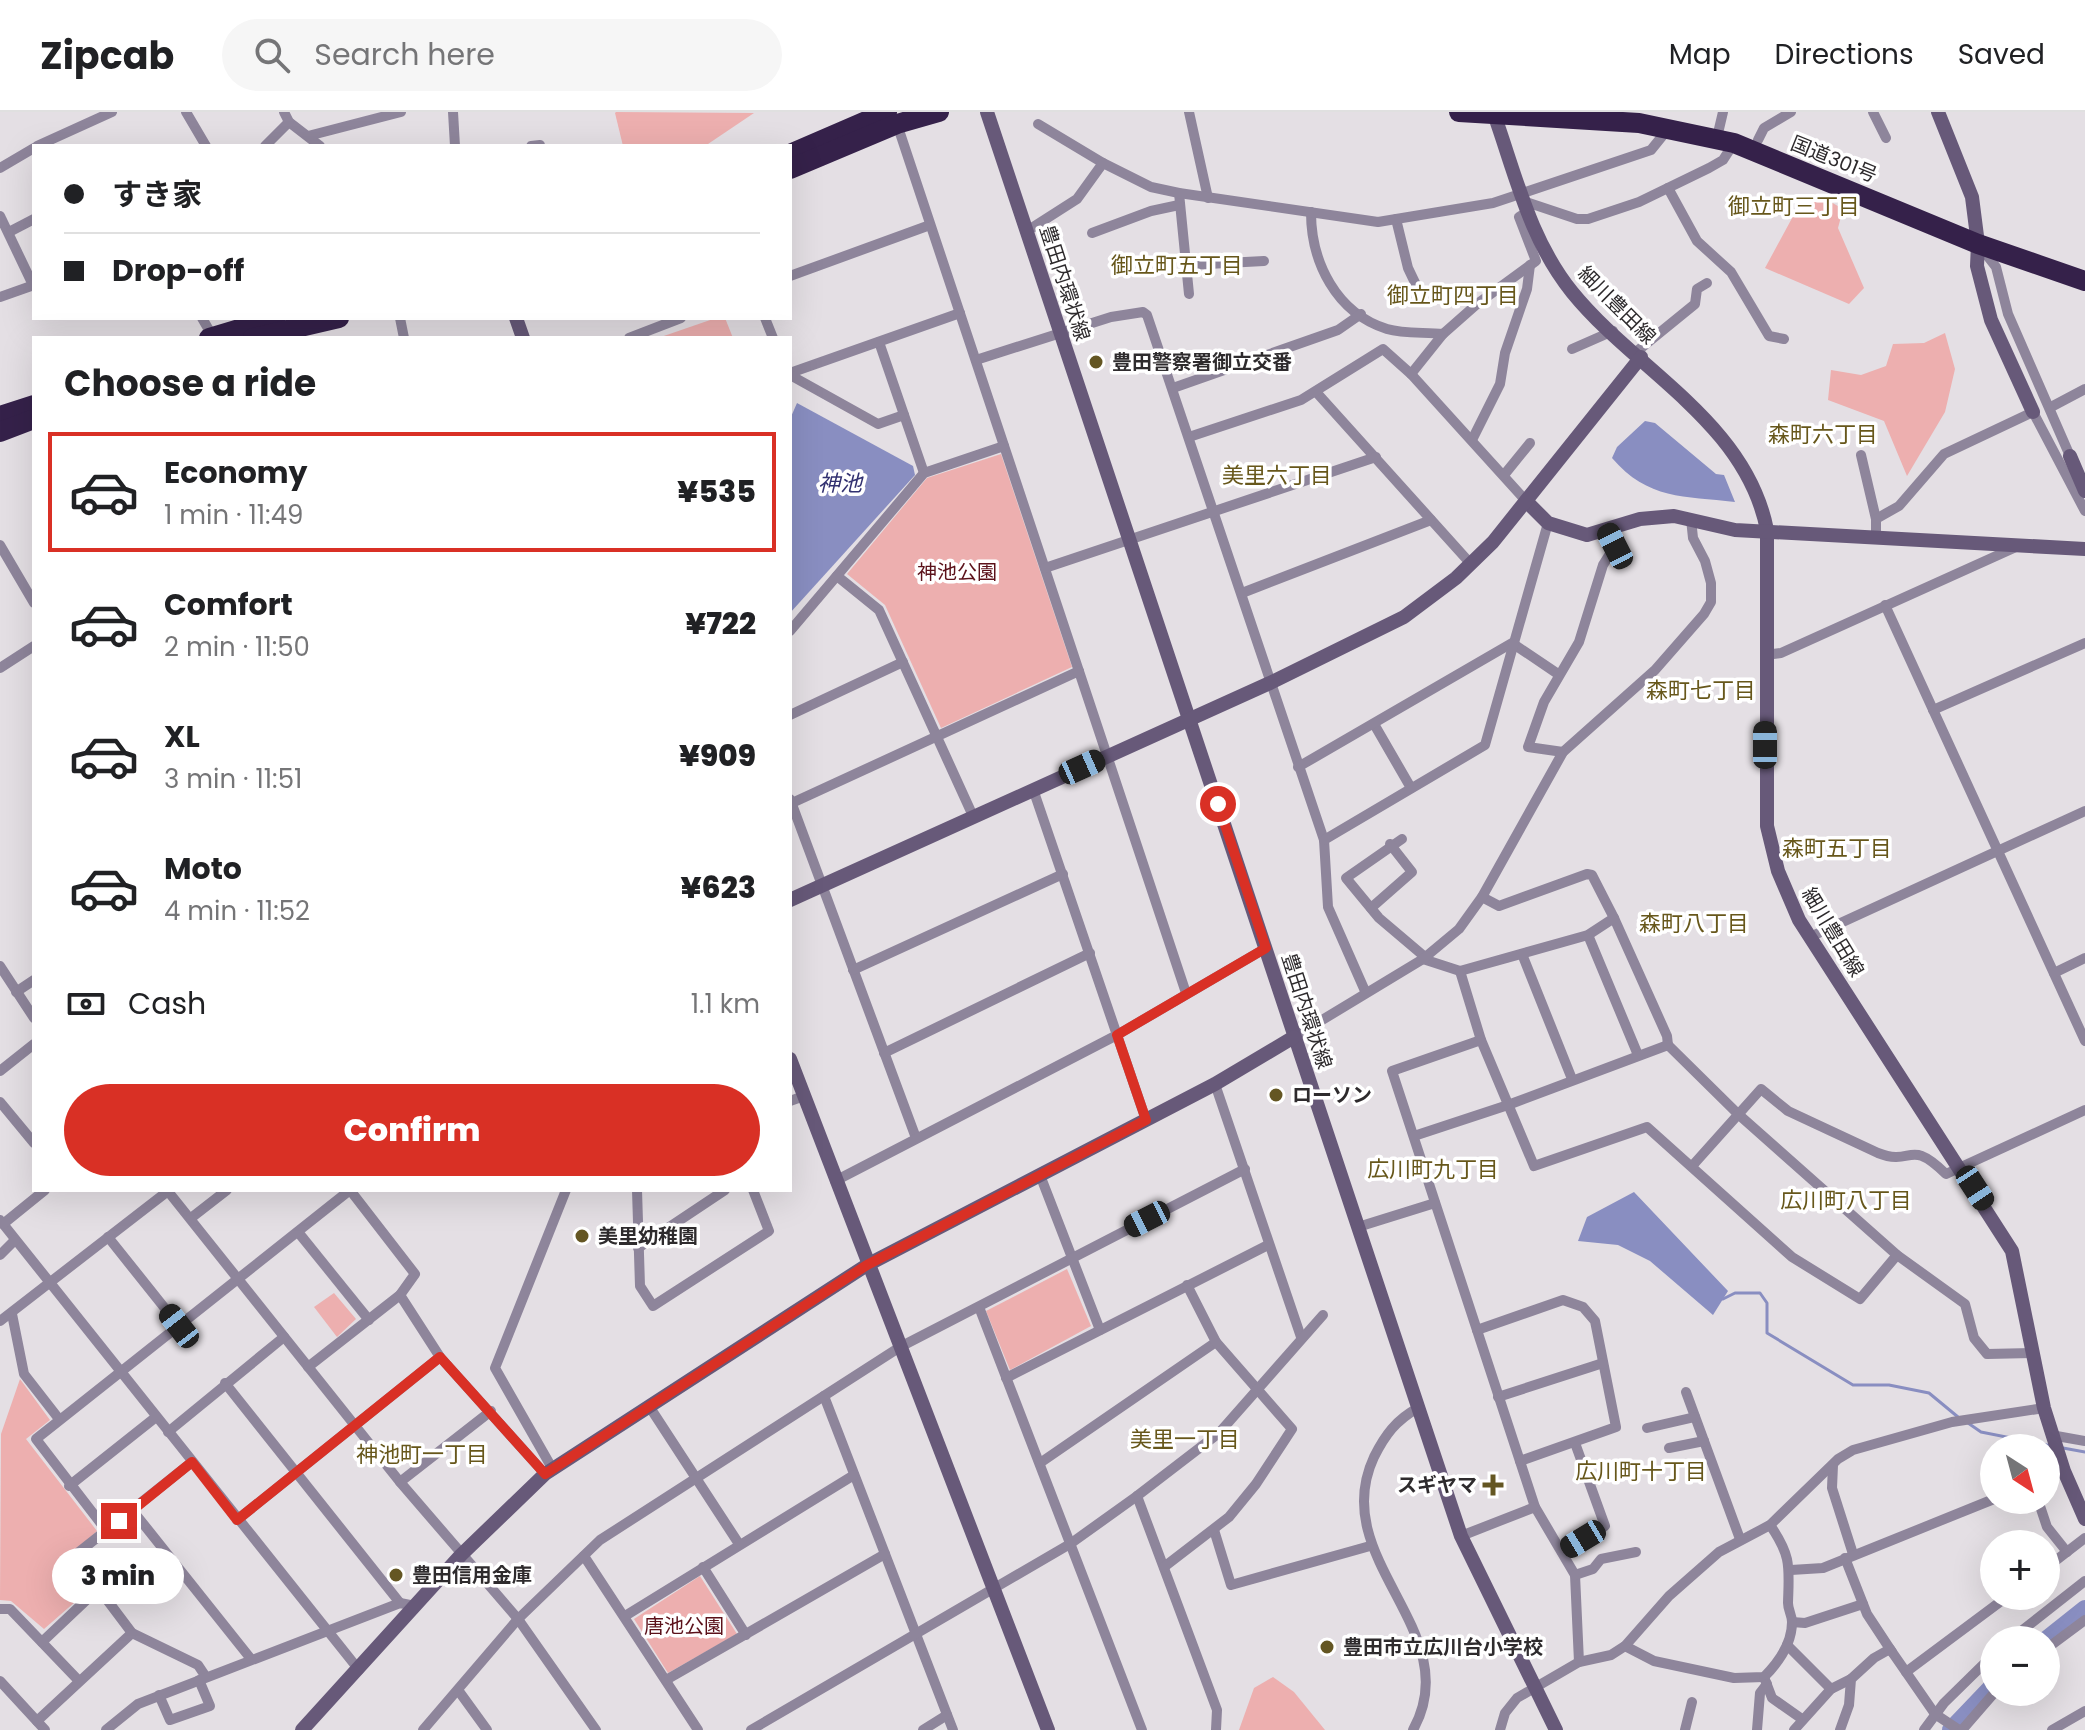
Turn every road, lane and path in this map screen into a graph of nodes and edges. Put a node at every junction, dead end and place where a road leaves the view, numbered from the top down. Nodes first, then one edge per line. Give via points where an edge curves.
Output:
1 (112, 112) edge
2 (186, 112) edge
3 (401, 112) edge
4 (453, 112) edge
5 (939, 112) edge
6 (987, 112) edge
7 (1189, 112) edge
8 (1459, 112) edge
9 (1652, 112) edge
10 (1791, 112) edge
11 (1873, 112) edge
12 (1938, 112) edge
13 (1493, 113) edge
14 (286, 117) edge
15 (892, 118) edge
16 (1038, 124) dead end
17 (1725, 128) edge
18 (1668, 129) junction
19 (308, 136) junction
20 (1886, 138) dead end
21 (1758, 140) junction
22 (43, 144) edge
23 (205, 144) edge
24 (266, 144) edge
25 (318, 144) edge
26 (455, 144) edge
27 (32, 149) edge
28 (792, 153) edge
29 (1103, 163) junction
30 (0, 168) edge
31 (792, 168) edge
32 (1668, 188) junction
33 (1179, 193) junction
34 (1208, 198) junction
35 (1524, 201) junction
36 (1179, 205) junction
37 (1311, 212) junction
38 (0, 216) edge
39 (1396, 219) junction
40 (32, 220) edge
41 (930, 225) junction
42 (1027, 231) junction
43 (9, 232) junction
44 (1092, 233) dead end
45 (1978, 236) junction
46 (1264, 261) dead end
47 (1189, 265) junction
48 (1530, 265) junction
49 (2085, 267) edge
50 (792, 275) edge
51 (32, 281) edge
52 (2085, 281) edge
53 (1707, 283) dead end
54 (32, 286) edge
55 (1418, 289) dead end
56 (1189, 294) dead end
57 (0, 297) edge
58 (960, 313) junction
59 (1361, 314) junction
60 (329, 320) edge
61 (676, 320) edge
62 (1613, 331) junction
63 (269, 332) edge
64 (1060, 334) junction
65 (1443, 334) junction
66 (223, 336) edge
67 (634, 336) edge
68 (1784, 339) dead end
69 (879, 342) junction
70 (1572, 349) dead end
71 (1638, 355) junction
72 (976, 360) junction
73 (792, 373) edge
74 (1411, 374) junction
75 (792, 375) edge
76 (1173, 388) junction
77 (2085, 389) edge
78 (1317, 393) junction
79 (32, 406) edge
80 (2051, 407) junction
81 (2033, 412) junction
82 (904, 415) junction
83 (0, 416) edge
84 (32, 421) edge
85 (0, 432) edge
86 (1189, 437) junction
87 (1472, 440) junction
88 (1530, 443) dead end
89 (1004, 446) junction
90 (1861, 455) dead end
91 (2070, 456) joint
92 (1376, 457) junction
93 (924, 473) junction
94 (1504, 475) junction
95 (2085, 491) edge
96 (1526, 501) junction
97 (1214, 511) junction
98 (2085, 511) edge
99 (1691, 519) junction
100 (1876, 519) junction
101 (1431, 520) junction
102 (1548, 523) junction
103 (1607, 530) junction
104 (1767, 530) junction
105 (1876, 539) junction
106 (1129, 542) junction
107 (2022, 544) junction
108 (0, 545) edge
109 (2085, 549) edge
110 (1470, 563) junction
111 (1045, 568) junction
112 (837, 576) junction
113 (1242, 593) junction
114 (32, 600) edge
115 (1885, 605) junction
116 (792, 629) edge
117 (1512, 643) junction
118 (2085, 643) edge
119 (32, 647) edge
120 (1765, 655) junction
121 (903, 662) junction
122 (0, 668) edge
123 (1079, 671) junction
124 (1558, 674) junction
125 (1270, 683) junction
126 (1933, 710) junction
127 (792, 714) edge
128 (1189, 718) junction
129 (1374, 724) junction
130 (937, 736) junction
131 (1563, 752) junction
132 (1107, 756) junction
133 (1298, 767) junction
134 (1411, 788) junction
135 (1033, 789) junction
136 (792, 801) edge
137 (792, 804) edge
138 (2085, 811) edge
139 (973, 816) junction
140 (1402, 839) dead end
141 (1324, 840) junction
142 (1390, 844) junction
143 (1996, 850) junction
144 (1063, 874) junction
145 (821, 887) junction
146 (1482, 897) junction
147 (792, 899) edge
148 (1371, 908) junction
149 (1614, 918) junction
150 (1588, 935) junction
151 (1810, 937) junction
152 (1266, 948) junction
153 (1090, 953) junction
154 (1522, 954) junction
155 (1424, 958) junction
156 (2085, 958) edge
157 (0, 966) edge
158 (853, 970) junction
159 (1460, 971) junction
160 (2054, 973) junction
161 (32, 981) edge
162 (1365, 991) junction
163 (16, 992) junction
164 (1186, 993) junction
165 (32, 1015) edge
166 (1117, 1035) junction
167 (1294, 1037) junction
168 (1481, 1040) junction
169 (2085, 1041) edge
170 (1668, 1045) junction
171 (32, 1046) edge
172 (884, 1053) junction
173 (1638, 1055) junction
174 (792, 1070) edge
175 (0, 1071) edge
176 (1572, 1079) junction
177 (1215, 1084) junction
178 (797, 1098) edge
179 (0, 1102) edge
180 (1508, 1105) junction
181 (2085, 1110) edge
182 (1738, 1114) junction
183 (1146, 1120) junction
184 (1414, 1136) junction
185 (916, 1138) junction
186 (32, 1141) edge
187 (1693, 1165) junction
188 (1961, 1167) junction
189 (1245, 1169) junction
190 (1040, 1175) junction
191 (835, 1181) junction
192 (42, 1192) edge
193 (167, 1192) edge
194 (169, 1192) edge
195 (224, 1192) edge
196 (348, 1192) edge
197 (352, 1192) edge
198 (565, 1192) edge
199 (637, 1192) edge
200 (722, 1192) edge
201 (754, 1192) edge
202 (1435, 1203) junction
203 (191, 1218) junction
204 (2, 1222) edge
205 (1358, 1227) junction
206 (298, 1232) junction
207 (108, 1237) junction
208 (15, 1240) junction
209 (1268, 1245) junction
210 (638, 1248) junction
211 (0, 1255) edge
212 (1897, 1255) junction
213 (1073, 1257) junction
214 (867, 1265) junction
215 (237, 1278) junction
216 (49, 1284) junction
217 (1187, 1285) junction
218 (400, 1295) junction
219 (979, 1307) junction
220 (12, 1314) junction
221 (1323, 1315) dead end
222 (369, 1320) junction
223 (0, 1321) edge
224 (179, 1326) junction
225 (1100, 1330) junction
226 (1477, 1330) junction
227 (284, 1337) junction
228 (1301, 1337) junction
229 (1216, 1342) junction
230 (900, 1347) junction
231 (2032, 1353) junction
232 (440, 1357) junction
233 (1603, 1363) junction
234 (308, 1367) junction
235 (121, 1372) junction
236 (1006, 1378) junction
237 (225, 1383) junction
238 (1257, 1388) junction
239 (1686, 1392) dead end
240 (824, 1396) junction
241 (1498, 1397) junction
242 (649, 1406) junction
243 (1418, 1408) junction
244 (2044, 1408) junction
245 (491, 1411) junction
246 (156, 1417) junction
247 (1695, 1417) junction
248 (59, 1419) junction
249 (354, 1425) junction
250 (1647, 1428) dead end
251 (168, 1432) junction
252 (2051, 1434) edge
253 (2060, 1437) edge
254 (1704, 1441) junction
255 (2085, 1441) edge
256 (1575, 1443) junction
257 (1669, 1448) dead end
258 (2060, 1460) edge
259 (1520, 1461) junction
260 (192, 1462) junction
261 (1040, 1463) junction
262 (1833, 1465) junction
263 (548, 1471) junction
264 (2064, 1471) junction
265 (295, 1472) junction
266 (2060, 1473) edge
267 (854, 1475) junction
268 (696, 1477) junction
269 (400, 1482) junction
270 (69, 1486) junction
271 (1137, 1496) junction
272 (1980, 1505) edge
273 (1535, 1507) junction
274 (133, 1511) junction
275 (2043, 1514) edge
276 (2085, 1519) edge
277 (237, 1520) junction
278 (1770, 1525) junction
279 (106, 1530) junction
280 (1214, 1530) junction
281 (1461, 1536) junction
282 (2085, 1538) edge
283 (1740, 1539) junction
284 (739, 1544) junction
285 (1070, 1544) junction
286 (1370, 1546) junction
287 (1562, 1552) junction
288 (1636, 1552) dead end
289 (2067, 1552) junction
290 (885, 1554) junction
291 (461, 1555) junction
292 (584, 1556) junction
293 (1849, 1556) junction
294 (2060, 1557) edge
295 (703, 1567) junction
296 (1164, 1567) junction
297 (1791, 1570) junction
298 (1575, 1575) junction
299 (2085, 1581) edge
300 (98, 1589) junction
301 (995, 1590) junction
302 (407, 1604) junction
303 (1863, 1604) junction
304 (0, 1609) edge
305 (1989, 1610) edge
306 (625, 1616) junction
307 (518, 1619) junction
308 (2085, 1620) edge
309 (1792, 1622) junction
310 (2028, 1626) edge
311 (327, 1631) junction
312 (132, 1633) junction
313 (746, 1635) junction
314 (918, 1635) junction
315 (2060, 1639) edge
316 (42, 1642) junction
317 (1787, 1645) junction
318 (1625, 1646) junction
319 (1892, 1652) junction
320 (251, 1659) junction
321 (1579, 1662) junction
322 (1980, 1668) edge
323 (359, 1670) junction
324 (1906, 1672) junction
325 (202, 1678) junction
326 (1851, 1679) junction
327 (666, 1680) junction
328 (0, 1681) edge
329 (79, 1681) junction
330 (1765, 1681) junction
331 (1533, 1686) junction
332 (1831, 1689) junction
333 (458, 1690) junction
334 (159, 1695) junction
335 (1692, 1702) dead end
336 (1982, 1706) edge
337 (2085, 1711) edge
338 (1935, 1714) junction
339 (947, 1715) junction
340 (1802, 1719) junction
341 (37, 1721) junction
342 (45, 1730) edge
343 (106, 1730) edge
344 (302, 1730) edge
345 (423, 1730) edge
346 (487, 1730) edge
347 (596, 1730) edge
348 (698, 1730) edge
349 (751, 1730) edge
350 (923, 1730) edge
351 (953, 1730) edge
352 (1048, 1730) edge
353 (1142, 1730) edge
354 (1216, 1730) edge
355 (1413, 1730) edge
356 (1500, 1730) edge
357 (1556, 1730) edge
358 (1685, 1730) edge
359 (1757, 1730) edge
360 (1794, 1730) edge
361 (1840, 1730) edge
362 (1924, 1730) edge
363 (1960, 1730) edge
364 (2052, 1730) edge

1 - 22 street
2 - 23 street
3 - 19 street
4 - 26 street
5 - 15 highway
6 - 42 street, 豊田内環状線
7 - 34 street
8 - 13 highway, 国道301号
9 - 17 highway, 国道301号
10 - 21 street via 1764,128
11 - 20 street
12 - 45 street via 1964,171
13 - 18 highway, 国道301号
13 - 35 street, 細川豊田線
14 - 19 street
14 - 24 street
15 - 28 highway
15 - 31 highway
15 - 41 street
16 - 29 street
17 - 18 highway, 国道301号
17 - 21 highway, 国道301号
17 - 32 street via 1723,160
17 - 45 highway, 国道301号
18 - 35 street via 1651,150
19 - 25 street
21 - 45 highway, 国道301号
27 - 30 street
29 - 33 street via 1151,187
29 - 42 street via 1077,199
32 - 35 street via 1588,219
32 - 68 street via 1697,241 1731,272 1769,336
33 - 34 street
33 - 36 street
34 - 37 street
35 - 39 street
35 - 48 street via 1519,217 1536,261
35 - 62 street, 細川豊田線 via 1540,247 1554,268
36 - 44 street
36 - 47 street
37 - 39 street via 1378,222
37 - 59 street via 1311,238 1323,277
38 - 43 street
39 - 55 street
40 - 43 street
41 - 50 street
41 - 58 street
42 - 64 street, 豊田内環状線
43 - 51 street
45 - 49 highway, 国道301号
45 - 52 highway, 国道301号
45 - 80 street via 1996,267 2008,314
45 - 81 street via 1977,266 1991,320
46 - 47 street
47 - 56 street
48 - 65 street
48 - 87 street via 1500,384
53 - 71 street via 1697,289 1695,304
54 - 57 street
58 - 69 street
58 - 72 street
59 - 65 street via 1391,330
59 - 76 street via 1338,330
60 - 63 highway
61 - 67 street
62 - 70 street
62 - 71 street, 細川豊田線
63 - 66 highway
64 - 72 street
64 - 76 street via 1111,317 1146,313
64 - 106 street, 豊田内環状線
65 - 74 street
69 - 73 street
69 - 82 street
71 - 96 street
71 - 104 street, 細川豊田線 via 1692,405 1742,467 1758,495
72 - 89 street
74 - 78 street via 1380,348
74 - 87 street
75 - 82 street via 878,424
76 - 86 street
77 - 80 street
78 - 86 street
78 - 92 street
79 - 83 highway
80 - 91 street
81 - 98 street
81 - 100 street via 1944,454 1899,506
82 - 93 street
84 - 85 highway
86 - 97 street
87 - 94 street
88 - 94 street
89 - 93 street
89 - 111 street
90 - 100 street
91 - 95 street
92 - 97 street
92 - 101 street
93 - 112 street
94 - 96 street
96 - 102 street
96 - 110 street
97 - 106 street
97 - 113 street
99 - 103 street via 1658,516
99 - 104 street via 1735,530
99 - 131 street via 1711,583 1711,602 1655,670
100 - 105 street
101 - 110 street
101 - 113 street
102 - 103 street via 1587,535
102 - 117 street
103 - 124 street via 1615,546 1603,565 1579,642
104 - 105 street
104 - 120 street, 細川豊田線
105 - 107 street
106 - 111 street
106 - 128 street, 豊田内環状線
107 - 109 street
107 - 115 street
108 - 114 street
110 - 125 street via 1404,617
111 - 123 street
112 - 116 street
112 - 121 street via 879,610
113 - 125 street
115 - 120 street via 1781,653
115 - 126 street
117 - 124 street
117 - 129 street
117 - 134 street via 1485,745
118 - 126 street
119 - 122 street
120 - 151 street, 細川豊田線 via 1767,826 1785,891
121 - 127 street
121 - 130 street
123 - 130 street
123 - 132 street
124 - 131 street via 1528,747
125 - 128 street
125 - 133 street
126 - 143 street
128 - 132 street
128 - 152 street, 豊田内環状線
129 - 133 street
129 - 134 street
130 - 136 street
130 - 139 street
131 - 146 street
132 - 135 street
132 - 164 street
133 - 141 street
134 - 141 street
135 - 139 street
135 - 144 street
137 - 145 street
138 - 143 street
139 - 145 street
140 - 142 street
141 - 162 street via 1328,907
142 - 148 street via 1412,872
142 - 148 street via 1347,874
143 - 151 street
143 - 160 street
144 - 153 street
144 - 158 street
145 - 147 street
145 - 158 street
146 - 149 street via 1499,906 1587,874
146 - 155 street via 1459,929
148 - 155 street
149 - 150 street
149 - 170 street
150 - 154 street
150 - 173 street
151 - 188 street, 細川豊田線
152 - 164 street
152 - 167 street, 豊田内環状線
153 - 166 street
153 - 172 street
154 - 159 street
154 - 176 street
155 - 159 street
155 - 162 street
156 - 160 street
157 - 163 street
158 - 172 street
159 - 168 street
160 - 169 street
161 - 163 street
162 - 167 street
163 - 165 street
164 - 166 street
166 - 183 street
166 - 185 street
167 - 177 street
167 - 205 street, 豊田内環状線
168 - 180 street
168 - 184 street via 1392,1071
170 - 173 street
170 - 182 street
171 - 175 street
172 - 185 street
173 - 176 street
174 - 178 street
176 - 180 street
177 - 183 street
177 - 189 street
178 - 191 street
179 - 186 street
180 - 184 street
180 - 187 street via 1536,1167 1642,1127
181 - 188 street
182 - 187 street
182 - 188 street via 1761,1089 1788,1111 1893,1159 1925,1155 1946,1174
182 - 212 street
183 - 190 street
184 - 202 street
185 - 191 street
187 - 212 street via 1792,1257 1860,1299
188 - 231 street, 細川豊田線 via 2012,1251
189 - 209 street
189 - 213 street
190 - 213 street
190 - 214 street
191 - 214 street
192 - 204 street
193 - 207 street
194 - 203 street
195 - 203 street
196 - 206 street
197 - 218 street via 415,1274
198 - 263 street via 495,1368
199 - 210 street
200 - 210 street
201 - 210 street via 769,1231 653,1306 640,1286
202 - 205 street
202 - 226 street
203 - 215 street
204 - 208 street
205 - 243 street, 豊田内環状線
206 - 215 street
206 - 222 street
207 - 216 street
207 - 224 street
208 - 211 street
208 - 216 street
209 - 217 street
209 - 228 street
212 - 231 street via 1965,1304 1974,1338 1987,1354
213 - 219 street
213 - 225 street
214 - 230 street
214 - 242 street
215 - 224 street
215 - 227 street
216 - 220 street
216 - 235 street
217 - 225 street
217 - 229 street
218 - 222 street
218 - 232 street
219 - 230 street
219 - 236 street
220 - 223 street
220 - 248 street via 24,1374
221 - 228 street
222 - 234 street
224 - 235 street
225 - 236 street
226 - 233 street via 1563,1300 1583,1307 1595,1321
226 - 241 street
227 - 234 street
227 - 237 street
228 - 238 street
229 - 238 street
229 - 261 street
230 - 240 street
230 - 301 street
231 - 244 street, 細川豊田線
232 - 245 street
232 - 249 street
233 - 241 street
233 - 256 street via 1616,1427
234 - 249 street
235 - 246 street
235 - 248 street
236 - 261 street
237 - 251 street
237 - 265 street
238 - 271 street via 1219,1433
238 - 280 street via 1292,1432 1256,1484
239 - 247 street
240 - 267 street
240 - 268 street
241 - 259 street
242 - 263 street
242 - 268 street
243 - 281 street, 豊田内環状線
243 - 286 street via 1398,1419 1368,1471 1362,1496
244 - 252 street, 細川豊田線
244 - 262 street via 1875,1441
245 - 263 street
245 - 269 street
246 - 251 street
246 - 270 street
247 - 250 street
247 - 254 street
248 - 270 street via 36,1439
249 - 265 street
249 - 269 street
251 - 260 street
253 - 255 street
254 - 257 street
254 - 283 street
256 - 259 street
256 - 287 street via 1605,1526
258 - 264 street, 細川豊田線
259 - 273 street
260 - 274 street
260 - 277 street
261 - 285 street
262 - 278 street
262 - 293 street via 1832,1488
263 - 291 street
264 - 266 street
264 - 276 street, 細川豊田線
265 - 277 street
265 - 302 street
267 - 284 street
267 - 290 street
268 - 284 street
268 - 292 street
269 - 291 street
270 - 279 street
271 - 285 street
271 - 296 street
272 - 293 street
273 - 281 street
273 - 287 street
274 - 279 street
274 - 320 street
275 - 289 street
277 - 311 street
278 - 283 street
278 - 297 street
279 - 300 street via 74,1556
280 - 286 street via 1231,1585
280 - 296 street
281 - 331 street, 豊田内環状線
282 - 289 street
283 - 318 street via 1669,1596
284 - 295 street
285 - 301 street
285 - 353 street
286 - 355 street via 1423,1654 1425,1688
287 - 298 street
288 - 298 street via 1601,1559 1593,1569
289 - 294 street
290 - 313 street
290 - 314 street
291 - 302 street
291 - 307 street
292 - 306 street
292 - 307 street
293 - 297 street via 1810,1571
293 - 303 street
295 - 306 street
295 - 313 street
296 - 354 street via 1217,1710
297 - 309 street
298 - 321 street
299 - 310 street
300 - 312 street
300 - 316 street
301 - 314 street
301 - 352 street
302 - 311 street
302 - 323 street
303 - 309 street via 1805,1623
303 - 319 street
304 - 316 street via 10,1609
305 - 324 street
306 - 327 street
307 - 333 street
307 - 347 street
308 - 315 street
309 - 317 street
311 - 320 street
311 - 323 street
312 - 325 street via 198,1665
312 - 329 street
313 - 327 street
314 - 339 street
314 - 349 street
316 - 329 street
317 - 330 street
317 - 332 street
318 - 321 street
318 - 330 street via 1654,1661
319 - 324 street
319 - 326 street via 1874,1658
320 - 325 street
321 - 331 street
322 - 338 street
323 - 344 street
324 - 338 street
325 - 334 street
325 - 334 street via 210,1706 170,1720
326 - 332 street
326 - 361 street
327 - 348 street
328 - 341 street
329 - 341 street
330 - 340 street via 1772,1698
330 - 359 street
331 - 356 street via 1510,1704
331 - 357 street, 豊田内環状線
332 - 340 street
333 - 345 street
333 - 346 street
334 - 343 street via 131,1707
335 - 358 street
336 - 363 street
337 - 364 street
338 - 362 street
338 - 363 street
339 - 350 street
339 - 351 street
340 - 360 street
341 - 342 street

